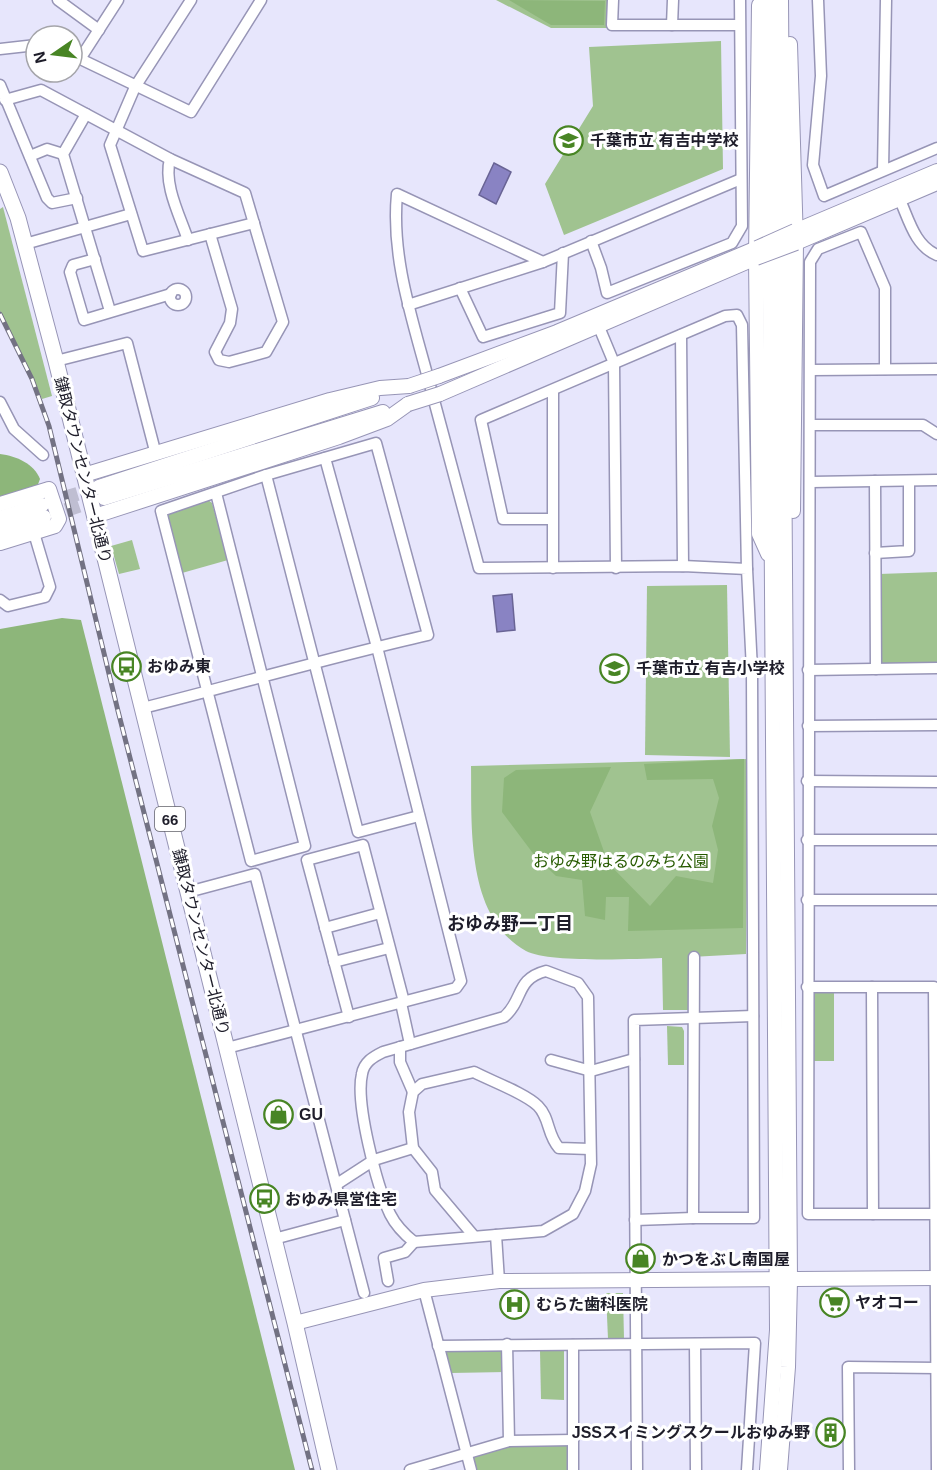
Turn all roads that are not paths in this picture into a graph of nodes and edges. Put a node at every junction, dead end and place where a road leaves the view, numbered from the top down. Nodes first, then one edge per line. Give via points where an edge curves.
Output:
1 (58, 0) edge
2 (118, 0) edge
3 (191, 0) edge
4 (261, 0) edge
5 (613, 0) edge
6 (673, 0) edge
7 (740, 0) edge
8 (759, 0) edge
9 (768, 0) edge
10 (781, 0) edge
11 (789, 0) edge
12 (818, 0) edge
13 (886, 0) edge
14 (672, 25) junction
15 (739, 25) junction
16 (99, 30) junction
17 (24, 46) edge
18 (84, 48) edge
19 (0, 49) edge
20 (84, 61) edge
21 (0, 86) edge
22 (135, 87) junction
23 (5, 100) junction
24 (86, 114) junction
25 (114, 131) junction
26 (937, 148) edge
27 (63, 154) junction
28 (30, 156) junction
29 (170, 159) junction
30 (883, 170) junction
31 (937, 171) edge
32 (0, 172) edge
33 (741, 179) junction
34 (937, 183) edge
35 (78, 198) junction
36 (900, 200) junction
37 (131, 214) junction
38 (254, 223) junction
39 (86, 227) junction
40 (210, 234) junction
41 (795, 237) junction
42 (188, 240) junction
43 (591, 241) junction
44 (25, 244) junction
45 (757, 253) junction
46 (563, 254) junction
47 (937, 255) edge
48 (95, 259) junction
49 (543, 262) junction
50 (460, 288) junction
51 (171, 294) dead end
52 (408, 305) junction
53 (110, 311) junction
54 (599, 327) junction
55 (681, 335) junction
56 (56, 361) junction
57 (614, 363) junction
58 (885, 369) junction
59 (937, 369) edge
60 (811, 370) junction
61 (409, 386) junction
62 (554, 390) junction
63 (0, 402) edge
64 (408, 404) junction
65 (5, 422) edge
66 (811, 426) junction
67 (937, 434) edge
68 (154, 447) dead end
69 (43, 455) dead end
70 (326, 458) junction
71 (84, 475) junction
72 (266, 475) junction
73 (937, 480) edge
74 (875, 481) junction
75 (909, 481) junction
76 (811, 482) junction
77 (216, 493) junction
78 (0, 504) edge
79 (95, 516) junction
80 (0, 518) edge
81 (552, 519) junction
82 (0, 531) edge
83 (34, 532) junction
84 (0, 543) edge
85 (875, 553) junction
86 (777, 557) junction
87 (683, 566) junction
88 (553, 568) junction
89 (616, 568) junction
90 (747, 569) junction
91 (0, 600) edge
92 (377, 647) junction
93 (316, 662) junction
94 (937, 668) edge
95 (876, 669) junction
96 (808, 670) junction
97 (262, 678) junction
98 (207, 692) junction
99 (143, 708) junction
100 (937, 725) edge
101 (808, 726) junction
102 (807, 782) junction
103 (937, 782) edge
104 (419, 816) junction
105 (807, 840) junction
106 (937, 840) edge
107 (189, 892) junction
108 (807, 900) junction
109 (937, 900) edge
110 (380, 913) junction
111 (325, 928) junction
112 (389, 948) junction
113 (694, 957) dead end
114 (334, 962) junction
115 (807, 987) junction
116 (872, 987) junction
117 (402, 1003) junction
118 (753, 1016) junction
119 (349, 1017) junction
120 (694, 1018) junction
121 (295, 1031) junction
122 (405, 1046) junction
123 (227, 1048) junction
124 (634, 1059) junction
125 (551, 1060) dead end
126 (591, 1071) junction
127 (412, 1092) junction
128 (413, 1148) junction
129 (590, 1149) junction
130 (374, 1160) junction
131 (337, 1184) junction
132 (873, 1214) junction
133 (936, 1214) edge
134 (693, 1218) junction
135 (345, 1220) junction
136 (635, 1220) junction
137 (473, 1235) junction
138 (496, 1235) junction
139 (274, 1239) junction
140 (414, 1242) junction
141 (936, 1278) edge
142 (388, 1281) dead end
143 (500, 1281) junction
144 (638, 1281) junction
145 (783, 1281) junction
146 (424, 1290) junction
147 (364, 1293) dead end
148 (295, 1323) junction
149 (507, 1344) junction
150 (637, 1344) junction
151 (695, 1344) junction
152 (573, 1345) junction
153 (438, 1346) junction
154 (937, 1368) edge
155 (573, 1440) junction
156 (509, 1441) junction
157 (467, 1454) junction
158 (329, 1470) edge
159 (410, 1470) edge
160 (471, 1470) edge
161 (573, 1470) edge
162 (637, 1470) edge
163 (696, 1470) edge
164 (747, 1470) edge
165 (767, 1470) edge
166 (780, 1470) edge
167 (849, 1470) edge
168 (937, 1470) edge

1 - 16 street
2 - 16 street
3 - 22 street
4 - 22 street via 191,112
5 - 14 street via 612,25
6 - 14 street
7 - 15 street
8 - 45 street
9 - 86 street
10 - 86 street
11 - 41 street
12 - 30 street via 821,76 813,165 824,196
13 - 30 street
14 - 15 street
15 - 33 street
16 - 18 street
17 - 19 street
20 - 22 street
21 - 23 street
22 - 25 street
23 - 24 street via 41,90
23 - 28 street
24 - 25 street
24 - 27 street
25 - 29 street
25 - 37 street via 110,145
26 - 30 street
27 - 28 street via 47,149
27 - 35 street
28 - 35 street via 52,203
29 - 38 street via 245,193
29 - 42 street via 169,180
31 - 41 street
32 - 44 main road, 鎌取タウンセンター北通り / 66
33 - 43 street
33 - 43 street via 742,226 732,243 607,294
34 - 36 street
35 - 39 street
36 - 41 street
36 - 47 street via 916,238
37 - 39 street
37 - 42 street via 142,251
38 - 40 street
38 - 40 street via 283,322 266,352 229,362 219,360 215,352 230,323 232,309
39 - 44 street
39 - 48 street
40 - 42 street
41 - 45 street, bridge
41 - 86 street via 793,533
43 - 46 street
44 - 56 main road, 鎌取タウンセンター北通り / 66
45 - 54 street
45 - 61 street, bridge
45 - 86 street via 759,534
46 - 49 street
46 - 50 street via 561,313 483,337
48 - 53 street
48 - 53 street via 73,266 70,272 84,320
49 - 50 street
49 - 52 street via 397,194 398,256
50 - 52 street
51 - 53 street
52 - 88 street via 479,568
54 - 57 street
54 - 64 street, bridge
55 - 57 street
55 - 87 street
55 - 90 street via 725,316 737,315 742,325
56 - 68 street via 127,343
56 - 71 main road, 鎌取タウンセンター北通り / 66
57 - 62 street
57 - 89 street
58 - 59 street
58 - 60 street
58 - 60 street via 885,288 861,232 818,249 810,262
60 - 66 street
61 - 64 street via 101,492
61 - 71 street via 380,388 330,400
62 - 81 street
62 - 81 street via 481,420 503,519
63 - 65 street
64 - 79 street via 387,419 339,437
65 - 69 street
66 - 67 street via 923,424
66 - 76 street
70 - 72 street
70 - 92 street
70 - 92 street via 376,443 428,635
71 - 79 main road, 鎌取タウンセンター北通り / 66
72 - 77 street
72 - 93 street
73 - 75 street
74 - 75 street
74 - 76 street
74 - 85 street
75 - 85 street via 909,551
76 - 96 street
77 - 97 street
77 - 98 street via 160,511
78 - 83 street via 49,489 58,524
79 - 99 main road, 鎌取タウンセンター北通り / 66
80 - 82 street via 43,511
81 - 88 street
83 - 84 street
83 - 91 street via 50,587 45,597 8,606
85 - 95 street
86 - 145 street
87 - 89 street
87 - 90 street
88 - 89 street
90 - 118 street via 752,670
92 - 93 street
92 - 104 street
93 - 97 street
93 - 104 street via 358,832
94 - 95 street
95 - 96 street
96 - 101 street
97 - 98 street
97 - 98 street via 306,846 251,861
98 - 99 street
99 - 107 main road, 鎌取タウンセンター北通り / 66
100 - 101 street
101 - 102 street
102 - 103 street
102 - 105 street
104 - 117 street via 461,981 456,988
105 - 106 street
105 - 108 street
107 - 121 street via 255,874
107 - 123 main road, 鎌取タウンセンター北通り / 66
108 - 109 street
108 - 115 street
110 - 111 street
110 - 111 street via 363,845 307,860
110 - 112 street
111 - 114 street
112 - 114 street
112 - 117 street
113 - 120 street
114 - 119 street
115 - 116 street
115 - 132 street via 808,1215
116 - 132 street
116 - 133 street via 934,987
117 - 119 street
117 - 122 street
118 - 120 street
118 - 134 street via 754,1218
119 - 121 street
120 - 124 street via 634,1020
120 - 134 street
121 - 123 street
121 - 131 street
122 - 126 street via 504,1017 532,974 546,971 578,983 588,997
122 - 127 street via 402,1068
122 - 130 street via 375,1056 362,1073 360,1107
123 - 139 main road, 鎌取タウンセンター北通り / 66
124 - 126 street
124 - 136 street
125 - 126 street
126 - 129 street
127 - 128 street
127 - 129 street via 422,1084 474,1072 538,1106 550,1138 559,1148
128 - 130 street
128 - 137 street via 432,1172 435,1190
129 - 138 street via 585,1191 573,1214 543,1231
130 - 131 street
130 - 140 street via 390,1214 398,1228
131 - 135 street
132 - 133 street
133 - 141 street
134 - 136 street
135 - 139 street
135 - 147 street
136 - 144 street
137 - 138 street
137 - 140 street
138 - 143 street
139 - 148 main road, 鎌取タウンセンター北通り / 66
140 - 142 street via 405,1252 384,1257
141 - 145 street
141 - 154 street
143 - 144 street
143 - 146 street
144 - 145 street
144 - 150 street
145 - 165 street
145 - 166 street via 788,1367
146 - 148 street
146 - 153 street
148 - 158 main road, 鎌取タウンセンター北通り / 66
149 - 152 street
149 - 153 street
149 - 156 street
150 - 151 street
150 - 152 street
150 - 162 street
151 - 163 street
151 - 164 street via 755,1343
152 - 155 street
153 - 157 street
154 - 167 street via 848,1367
154 - 168 street
155 - 156 street
155 - 161 street
156 - 157 street
157 - 159 street
157 - 160 street

